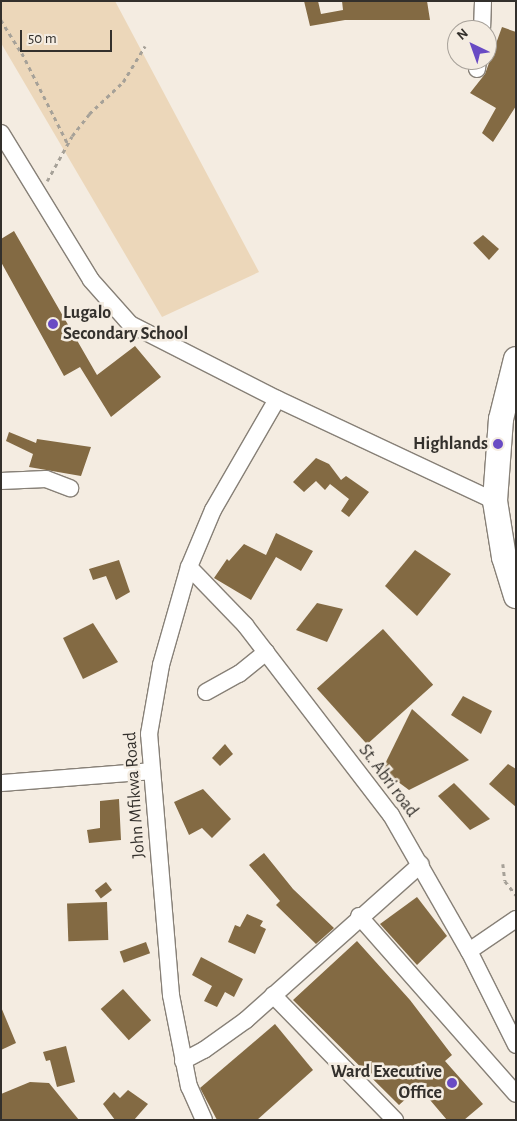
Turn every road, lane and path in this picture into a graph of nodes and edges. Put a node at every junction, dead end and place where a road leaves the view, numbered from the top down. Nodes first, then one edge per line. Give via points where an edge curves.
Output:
1 (483, 1) edge
2 (1, 20) edge
3 (482, 20) edge
4 (145, 46) dead end
5 (1, 133) edge
6 (68, 144) junction
7 (38, 197) junction
8 (516, 359) edge
9 (277, 399) junction
10 (510, 404) edge
11 (1, 481) edge
12 (70, 488) dead end
13 (495, 501) junction
14 (188, 567) junction
15 (516, 596) edge
16 (266, 652) junction
17 (206, 692) dead end
18 (152, 771) junction
19 (1, 783) edge
20 (421, 864) junction
21 (503, 864) dead end
22 (516, 895) edge
23 (359, 916) junction
24 (516, 919) edge
25 (469, 951) junction
26 (273, 995) junction
27 (516, 1045) edge
28 (183, 1061) junction
29 (516, 1094) edge
30 (204, 1120) edge
31 (395, 1120) edge

1 - 3 street
2 - 6 path via 22,53
4 - 6 path via 123,82 89,114
5 - 7 street
6 - 7 path
7 - 9 street via 108,302 130,324
8 - 10 highway
9 - 13 street
9 - 14 street, John Mfikwa Road via 213,510
10 - 13 highway
11 - 12 street via 46,479
13 - 15 highway via 504,557
14 - 16 street, St. Abri road via 225,603
14 - 18 street, John Mfikwa Road via 152,710
16 - 17 street via 239,674
16 - 20 street, St. Abri road via 391,815
18 - 19 street
18 - 28 street, John Mfikwa Road via 171,995
20 - 23 street
20 - 25 street, St. Abri road
21 - 22 path via 505,881
23 - 26 street
23 - 29 street
24 - 25 street
25 - 27 street, St. Abri road
26 - 28 street via 223,1037
26 - 31 street
28 - 30 street, John Mfikwa Road via 195,1106

